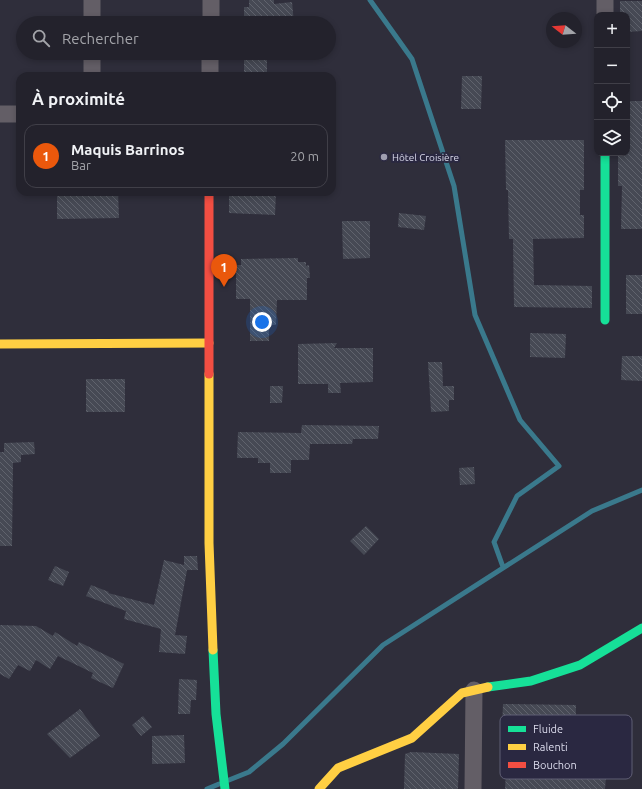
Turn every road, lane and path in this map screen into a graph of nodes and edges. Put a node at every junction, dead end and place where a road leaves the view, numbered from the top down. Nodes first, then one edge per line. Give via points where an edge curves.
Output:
1 (92, 0) edge
2 (211, 0) edge
3 (605, 0) edge
4 (605, 12) edge
5 (92, 16) edge
6 (211, 16) edge
7 (92, 60) edge
8 (210, 60) edge
9 (92, 72) edge
10 (210, 72) edge
11 (0, 114) edge
12 (16, 114) edge
13 (605, 156) edge
14 (209, 196) edge
15 (605, 320) dead end
16 (209, 343) junction
17 (0, 344) edge
18 (642, 628) edge
19 (474, 690) junction
20 (225, 789) edge
21 (319, 789) edge
22 (473, 789) edge

1 - 5 street
2 - 6 street
3 - 4 street
7 - 9 street
8 - 10 street
11 - 12 street
13 - 15 street
14 - 16 street
16 - 17 street
16 - 20 street via 209,543 216,714
18 - 19 street via 580,665 531,681
19 - 21 street via 462,693 412,738 338,768
19 - 22 street

